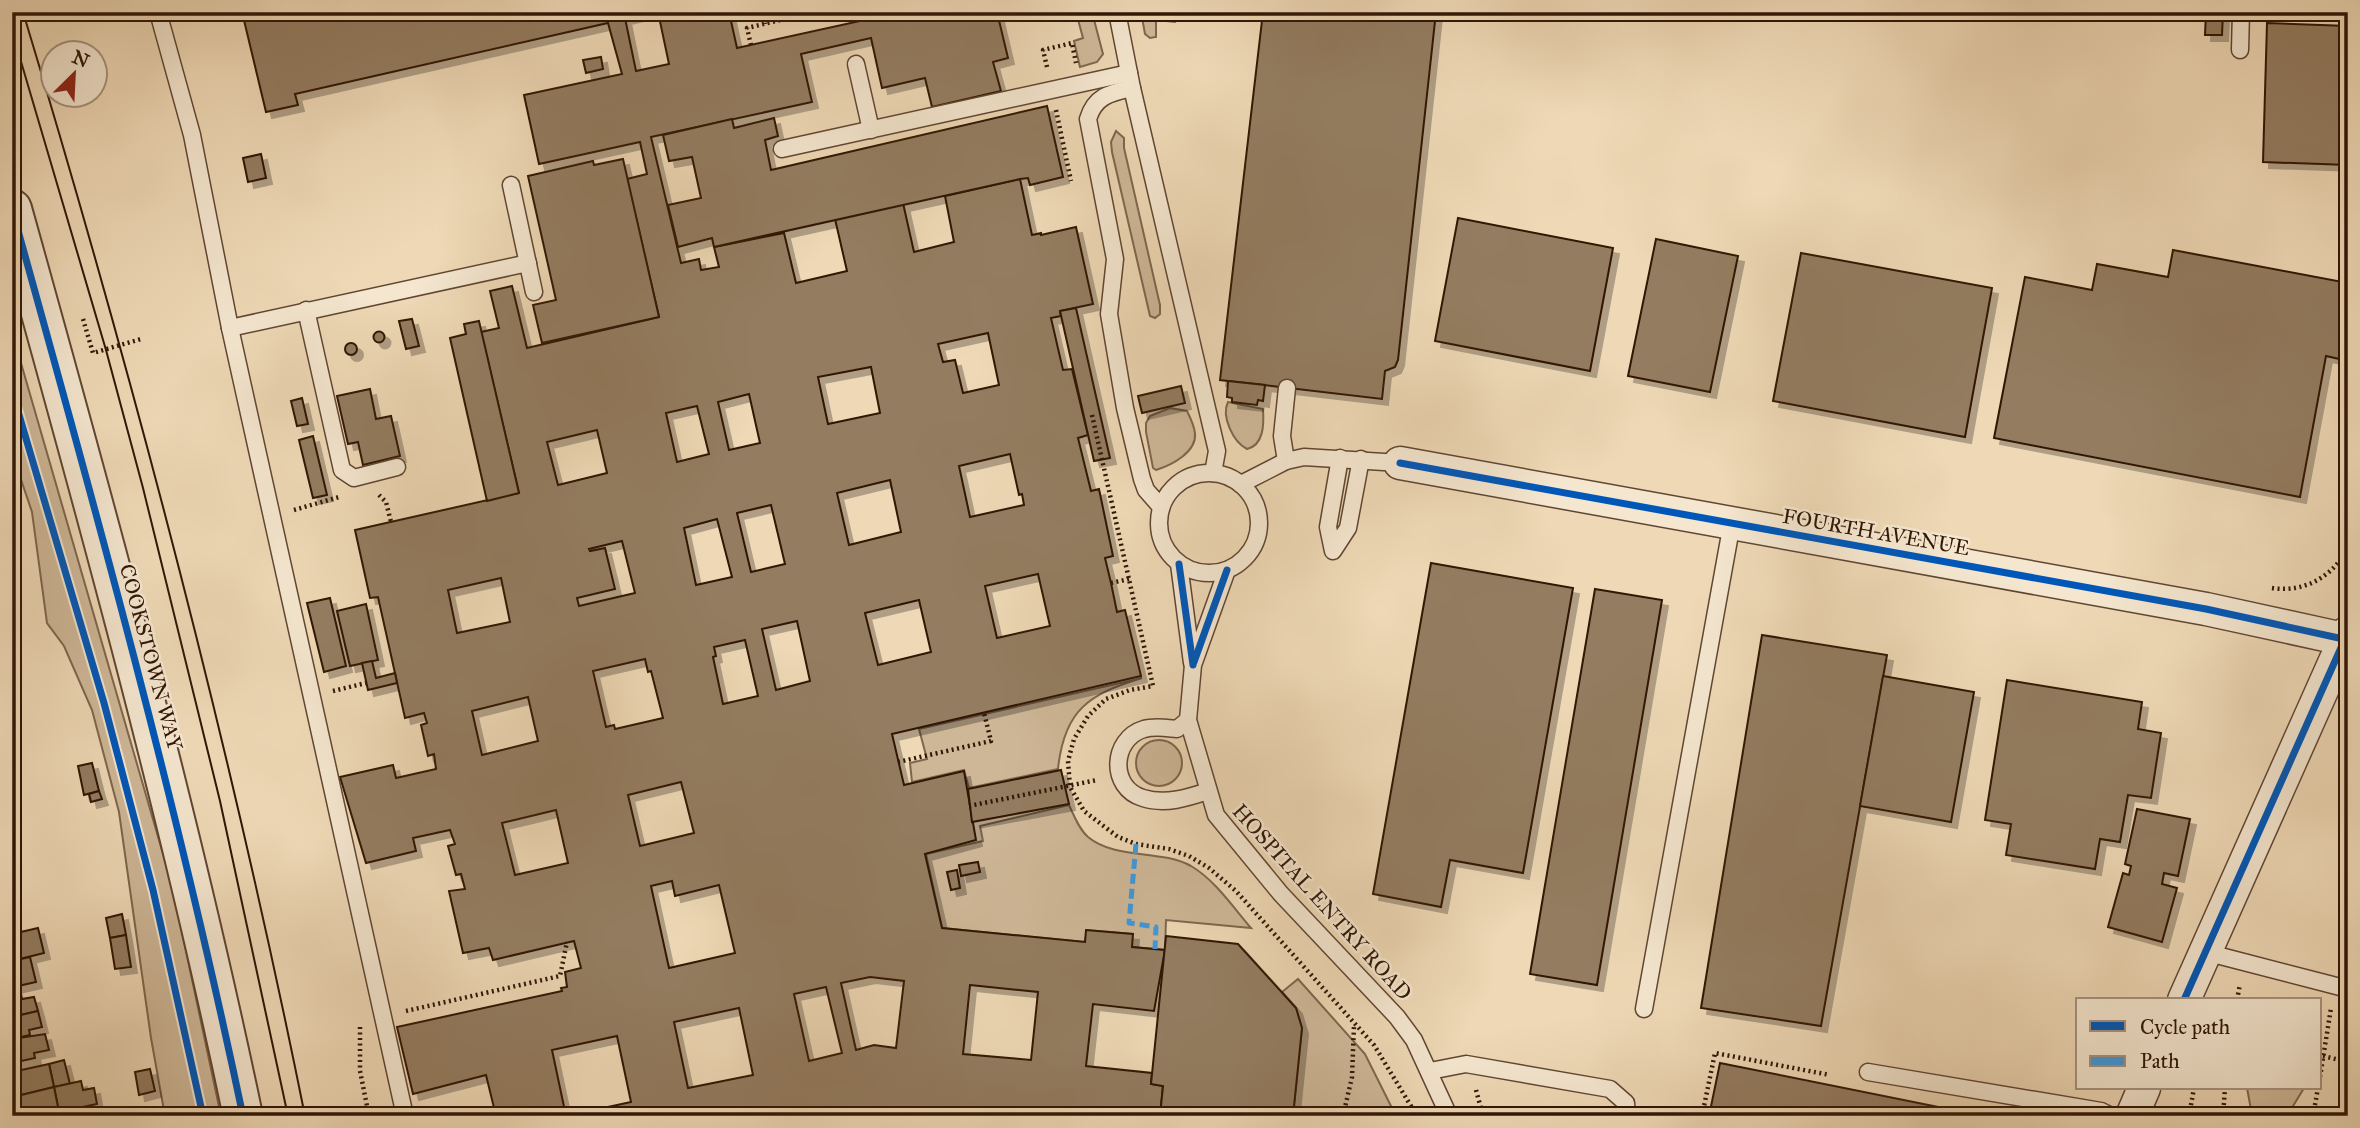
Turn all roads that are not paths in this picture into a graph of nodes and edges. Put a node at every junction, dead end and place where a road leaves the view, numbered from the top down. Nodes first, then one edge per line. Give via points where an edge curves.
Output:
1 (158, 12) edge
2 (1117, 12) edge
3 (2241, 12) edge
4 (2240, 50) dead end
5 (856, 64) dead end
6 (1130, 80) junction
7 (871, 130) junction
8 (782, 149) dead end
9 (511, 185) dead end
10 (15, 229) edge
11 (528, 264) junction
12 (534, 292) dead end
13 (306, 310) junction
14 (230, 328) junction
15 (1287, 388) dead end
16 (1340, 458) junction
17 (1361, 459) junction
18 (1286, 461) junction
19 (1400, 463) joint
20 (397, 467) dead end
21 (1213, 473) junction
22 (1241, 484) junction
23 (1161, 507) junction
24 (1732, 523) junction
25 (1179, 564) junction
26 (1227, 570) junction
27 (2347, 637) edge
28 (1192, 665) junction
29 (1188, 720) junction
30 (1208, 791) junction
31 (2205, 952) junction
32 (2348, 989) edge
33 (2184, 998) edge
34 (1644, 1009) dead end
35 (1430, 1071) junction
36 (1868, 1072) dead end
37 (2143, 1090) edge
38 (243, 1116) edge
39 (405, 1116) edge
40 (1449, 1116) edge
41 (1627, 1116) edge
42 (2111, 1116) edge
43 (2132, 1116) edge

1 - 14 lane via 192,135
2 - 6 lane
3 - 4 lane
5 - 7 lane
6 - 7 lane
6 - 21 lane via 1217,451
6 - 23 lane via 1097,100 1088,119 1115,259 1109,314 1125,408 1146,490
7 - 8 lane
9 - 11 lane
10 - 38 street, COOKSTOWN WAY via 47,332 160,760 211,960
11 - 12 lane
11 - 13 lane
13 - 14 lane
13 - 20 lane via 342,470 354,478
14 - 39 lane
15 - 18 lane via 1282,436
16 - 17 lane, FOURTH AVENUE
16 - 17 lane via 1328,527 1333,551 1348,528
16 - 18 lane, FOURTH AVENUE
17 - 19 lane, FOURTH AVENUE
18 - 22 lane, FOURTH AVENUE
19 - 24 street, FOURTH AVENUE
21 - 22 lane
21 - 23 lane via 1179,482
22 - 26 lane via 1252,498 1259,531 1242,561
23 - 25 lane via 1161,538
24 - 27 street, FOURTH AVENUE
24 - 34 lane
25 - 26 lane via 1210,574
25 - 28 lane, HOSPITAL ENTRY ROAD
26 - 28 lane, HOSPITAL ENTRY ROAD
27 - 31 street
28 - 29 lane, HOSPITAL ENTRY ROAD
29 - 30 lane, HOSPITAL ENTRY ROAD
29 - 30 lane via 1177,729 1158,727 1129,737 1117,762 1119,775 1124,785 1142,798 1184,799
30 - 35 lane, HOSPITAL ENTRY ROAD via 1216,815 1230,834 1397,1017
31 - 32 lane
31 - 33 street
35 - 40 lane, HOSPITAL ENTRY ROAD
35 - 41 lane via 1466,1064 1610,1089 1626,1103
36 - 42 lane
37 - 43 street

